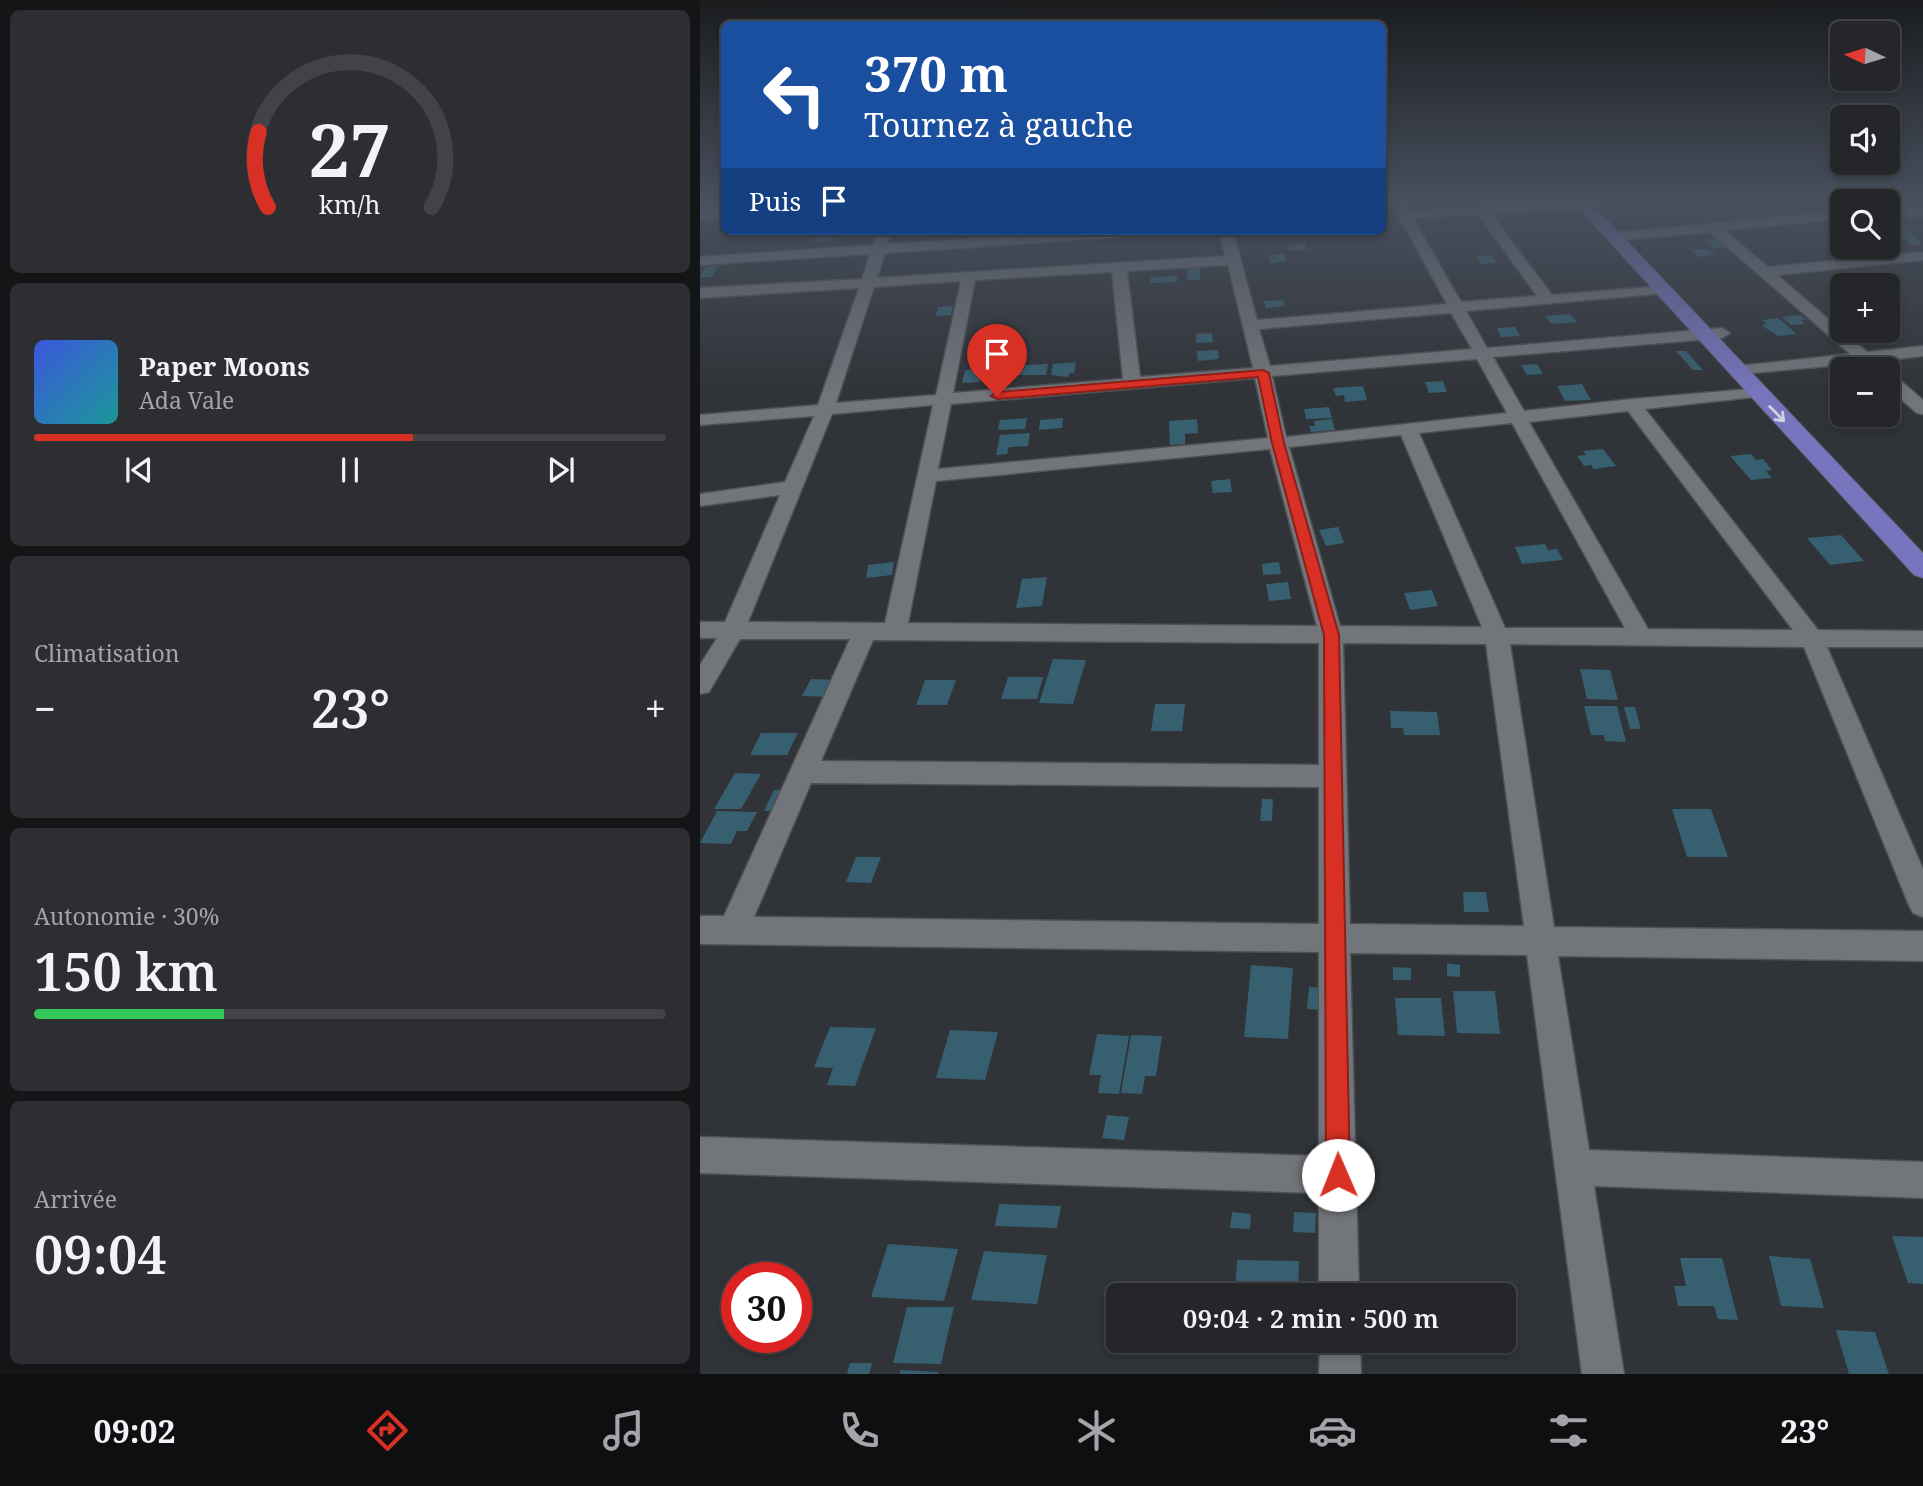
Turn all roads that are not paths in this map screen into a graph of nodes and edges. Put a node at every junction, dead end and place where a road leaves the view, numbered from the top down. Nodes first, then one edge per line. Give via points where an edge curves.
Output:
1 (873, 266) edge
2 (1133, 266) edge
3 (1235, 266) edge
4 (1433, 266) edge
5 (1523, 266) edge
6 (1644, 266) edge
7 (1649, 266) edge
8 (1757, 266) edge
9 (1834, 266) edge
10 (1119, 267) junction
11 (1764, 272) junction
12 (969, 276) junction
13 (868, 282) junction
14 (1662, 290) junction
15 (700, 293) edge
16 (1547, 299) junction
17 (1456, 307) junction
18 (1250, 325) junction
19 (1713, 334) junction
20 (1923, 351) edge
21 (1483, 355) junction
22 (1863, 357) joint
23 (1830, 361) edge
24 (1747, 370) junction
25 (1263, 373) junction
26 (1132, 384) junction
27 (1900, 389) edge
28 (1755, 392) junction
29 (943, 400) junction
30 (1632, 404) junction
31 (1923, 409) edge
32 (824, 410) junction
33 (1517, 416) junction
34 (700, 420) edge
35 (1407, 428) junction
36 (1278, 443) junction
37 (927, 476) junction
38 (793, 487) junction
39 (700, 500) edge
40 (1923, 544) edge
41 (1923, 569) edge
42 (700, 630) edge
43 (733, 631) junction
44 (865, 631) junction
45 (895, 632) junction
46 (1331, 635) junction
47 (1497, 636) junction
48 (1641, 636) junction
49 (1812, 638) junction
50 (1923, 639) edge
51 (700, 685) edge
52 (803, 772) junction
53 (1333, 776) junction
54 (1923, 903) edge
55 (700, 930) edge
56 (733, 930) junction
57 (1335, 938) junction
58 (1541, 941) junction
59 (1923, 946) edge
60 (700, 1155) edge
61 (1573, 1167) junction
62 (1338, 1175) junction
63 (1923, 1180) edge
64 (1339, 1283) edge
65 (1340, 1353) edge
66 (1340, 1374) edge
67 (1602, 1374) edge

1 - 13 street
2 - 10 street
3 - 18 street
4 - 17 street
5 - 16 street
6 - 14 main road
7 - 19 main road
8 - 11 street
9 - 11 street
10 - 12 street
10 - 26 street
11 - 22 street
12 - 13 street
12 - 29 street
13 - 15 street
13 - 32 street
14 - 16 street
14 - 19 main road
16 - 17 street
17 - 18 street
17 - 21 street
18 - 25 street
19 - 21 street
19 - 24 main road
20 - 22 street
21 - 25 street
21 - 33 street
23 - 24 street
24 - 28 main road
24 - 40 main road
25 - 26 street
25 - 36 street
26 - 29 street
27 - 31 street
28 - 30 street
28 -> 41 main road
29 - 32 street
29 - 37 street
30 - 33 street
30 - 49 street
32 - 34 street
32 - 38 street
33 - 35 street
33 - 48 street
35 - 36 street
35 - 47 street
36 - 37 street
36 - 46 street
37 - 45 street
38 - 39 street
38 - 43 street
42 - 43 street
43 - 44 street
43 - 51 street
44 - 45 street
44 - 52 street
45 - 46 street
46 - 47 street
46 - 53 street
47 - 48 street
47 - 58 street
48 - 49 street
49 - 50 street
49 - 54 street
52 - 53 street
52 - 56 street
53 - 57 street
55 - 56 street
56 - 57 street
57 - 58 street
57 - 62 street
58 - 59 street
58 - 61 street
60 - 62 street
61 - 63 street
61 - 67 street
62 - 64 street
65 - 66 street

